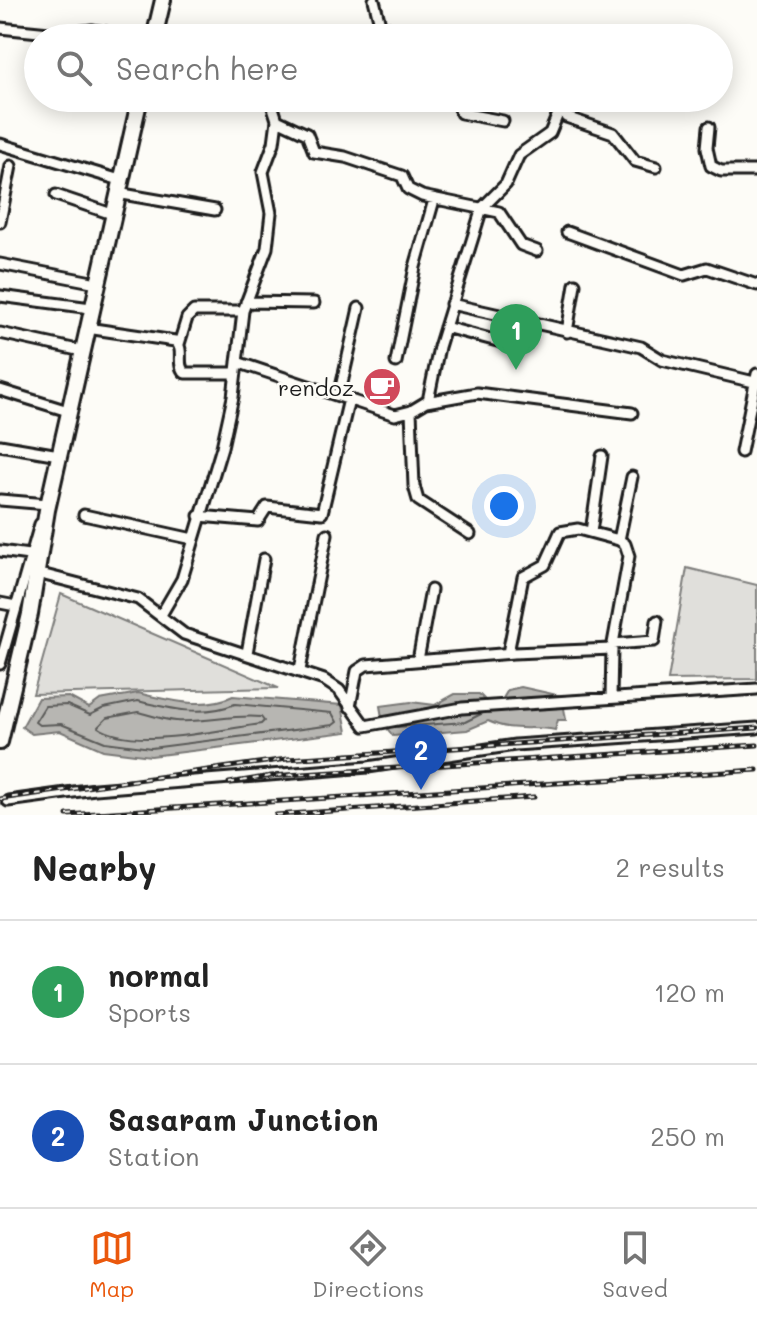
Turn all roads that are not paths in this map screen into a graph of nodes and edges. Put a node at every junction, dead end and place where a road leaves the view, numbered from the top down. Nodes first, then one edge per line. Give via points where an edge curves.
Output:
1 (163, 0) edge
2 (374, 0) edge
3 (157, 24) edge
4 (380, 24) edge
5 (0, 28) edge
6 (24, 30) edge
7 (136, 112) edge
8 (274, 112) edge
9 (461, 112) edge
10 (558, 112) edge
11 (565, 112) edge
12 (277, 120) junction
13 (503, 121) dead end
14 (709, 127) dead end
15 (0, 144) edge
16 (11, 166) dead end
17 (656, 167) dead end
18 (757, 171) edge
19 (118, 186) junction
20 (56, 195) dead end
21 (434, 200) junction
22 (482, 208) junction
23 (215, 210) dead end
24 (112, 214) junction
25 (0, 222) edge
26 (567, 232) dead end
27 (537, 251) dead end
28 (0, 264) edge
29 (97, 283) junction
30 (575, 284) dead end
31 (757, 285) edge
32 (0, 296) edge
33 (314, 303) dead end
34 (451, 304) junction
35 (245, 307) junction
36 (91, 308) junction
37 (359, 308) dead end
38 (445, 327) junction
39 (87, 328) junction
40 (567, 332) junction
41 (0, 333) edge
42 (179, 344) junction
43 (516, 346) dead end
44 (82, 351) junction
45 (396, 362) dead end
46 (236, 367) junction
47 (756, 378) edge
48 (0, 390) edge
49 (344, 397) junction
50 (428, 401) junction
51 (68, 411) junction
52 (411, 411) junction
53 (632, 413) dead end
54 (752, 423) edge
55 (0, 445) edge
56 (741, 452) dead end
57 (59, 455) junction
58 (602, 456) dead end
59 (632, 477) dead end
60 (0, 500) edge
61 (47, 507) junction
62 (84, 515) dead end
63 (199, 516) junction
64 (591, 532) junction
65 (327, 534) dead end
66 (470, 534) dead end
67 (193, 539) junction
68 (619, 540) junction
69 (0, 551) edge
70 (29, 555) junction
71 (264, 559) dead end
72 (37, 573) junction
73 (431, 590) dead end
74 (0, 603) edge
75 (16, 606) junction
76 (161, 615) junction
77 (657, 621) dead end
78 (613, 647) junction
79 (247, 653) junction
80 (508, 653) junction
81 (418, 660) junction
82 (0, 664) edge
83 (300, 670) junction
84 (757, 689) edge
85 (611, 698) junction
86 (350, 707) junction
87 (757, 728) edge
88 (0, 742) edge
89 (8, 801) dead end

1 - 3 highway
2 - 4 street
5 - 6 street
7 - 19 highway
8 - 12 street
9 - 13 street
10 - 22 street via 550,133 519,155 506,184
11 - 17 street via 566,117 613,133 635,161
12 - 21 street via 307,134 314,152 402,176 411,191
12 - 35 street via 263,172 271,213 267,248
14 - 18 street via 707,148 715,170
15 - 19 street
16 - 25 street
19 - 23 street
19 - 24 highway
20 - 24 street
21 - 22 street
21 - 45 street
22 - 27 street via 499,212 521,245
22 - 34 street
24 - 29 highway
26 - 31 street via 684,275 707,268
28 - 29 street
29 - 36 highway
30 - 40 street
32 - 36 street
33 - 35 street
34 - 38 street
34 - 40 street
35 - 42 street via 194,311
35 - 46 street
36 - 39 highway
37 - 49 street
38 - 43 street
38 - 50 street
39 - 42 street
39 - 44 highway
40 - 47 street via 641,347 669,362
41 - 44 street
42 - 46 street via 185,373
44 - 51 highway
46 - 49 street
46 - 63 street via 225,434
47 - 54 street
48 - 51 street
49 - 52 street via 387,413
49 - 63 street via 322,513 267,507 258,521
50 - 52 street
50 - 53 street via 494,394
51 - 57 highway
52 - 66 street via 418,500
54 - 56 street
55 - 57 street
57 - 61 highway
58 - 64 street
59 - 68 street
60 - 61 street
61 - 70 street
61 - 72 highway
62 - 67 street
63 - 67 street
64 - 68 street
64 - 80 street via 560,532 545,565 523,577
65 - 83 street
67 - 76 street via 182,579
68 - 78 street via 629,556
69 - 70 street
70 - 75 street
71 - 79 street
72 - 76 street via 138,599
72 - 88 highway
73 - 81 street
74 - 75 street
75 - 82 street
76 - 79 street via 184,634
77 - 78 street via 654,641
78 - 80 street
78 - 85 street
79 - 83 street
80 - 81 street
81 - 86 street via 361,668
83 - 86 street via 339,690
84 - 85 street
85 - 86 street via 462,708 372,727 358,721
87 - 89 street via 515,745 368,767

